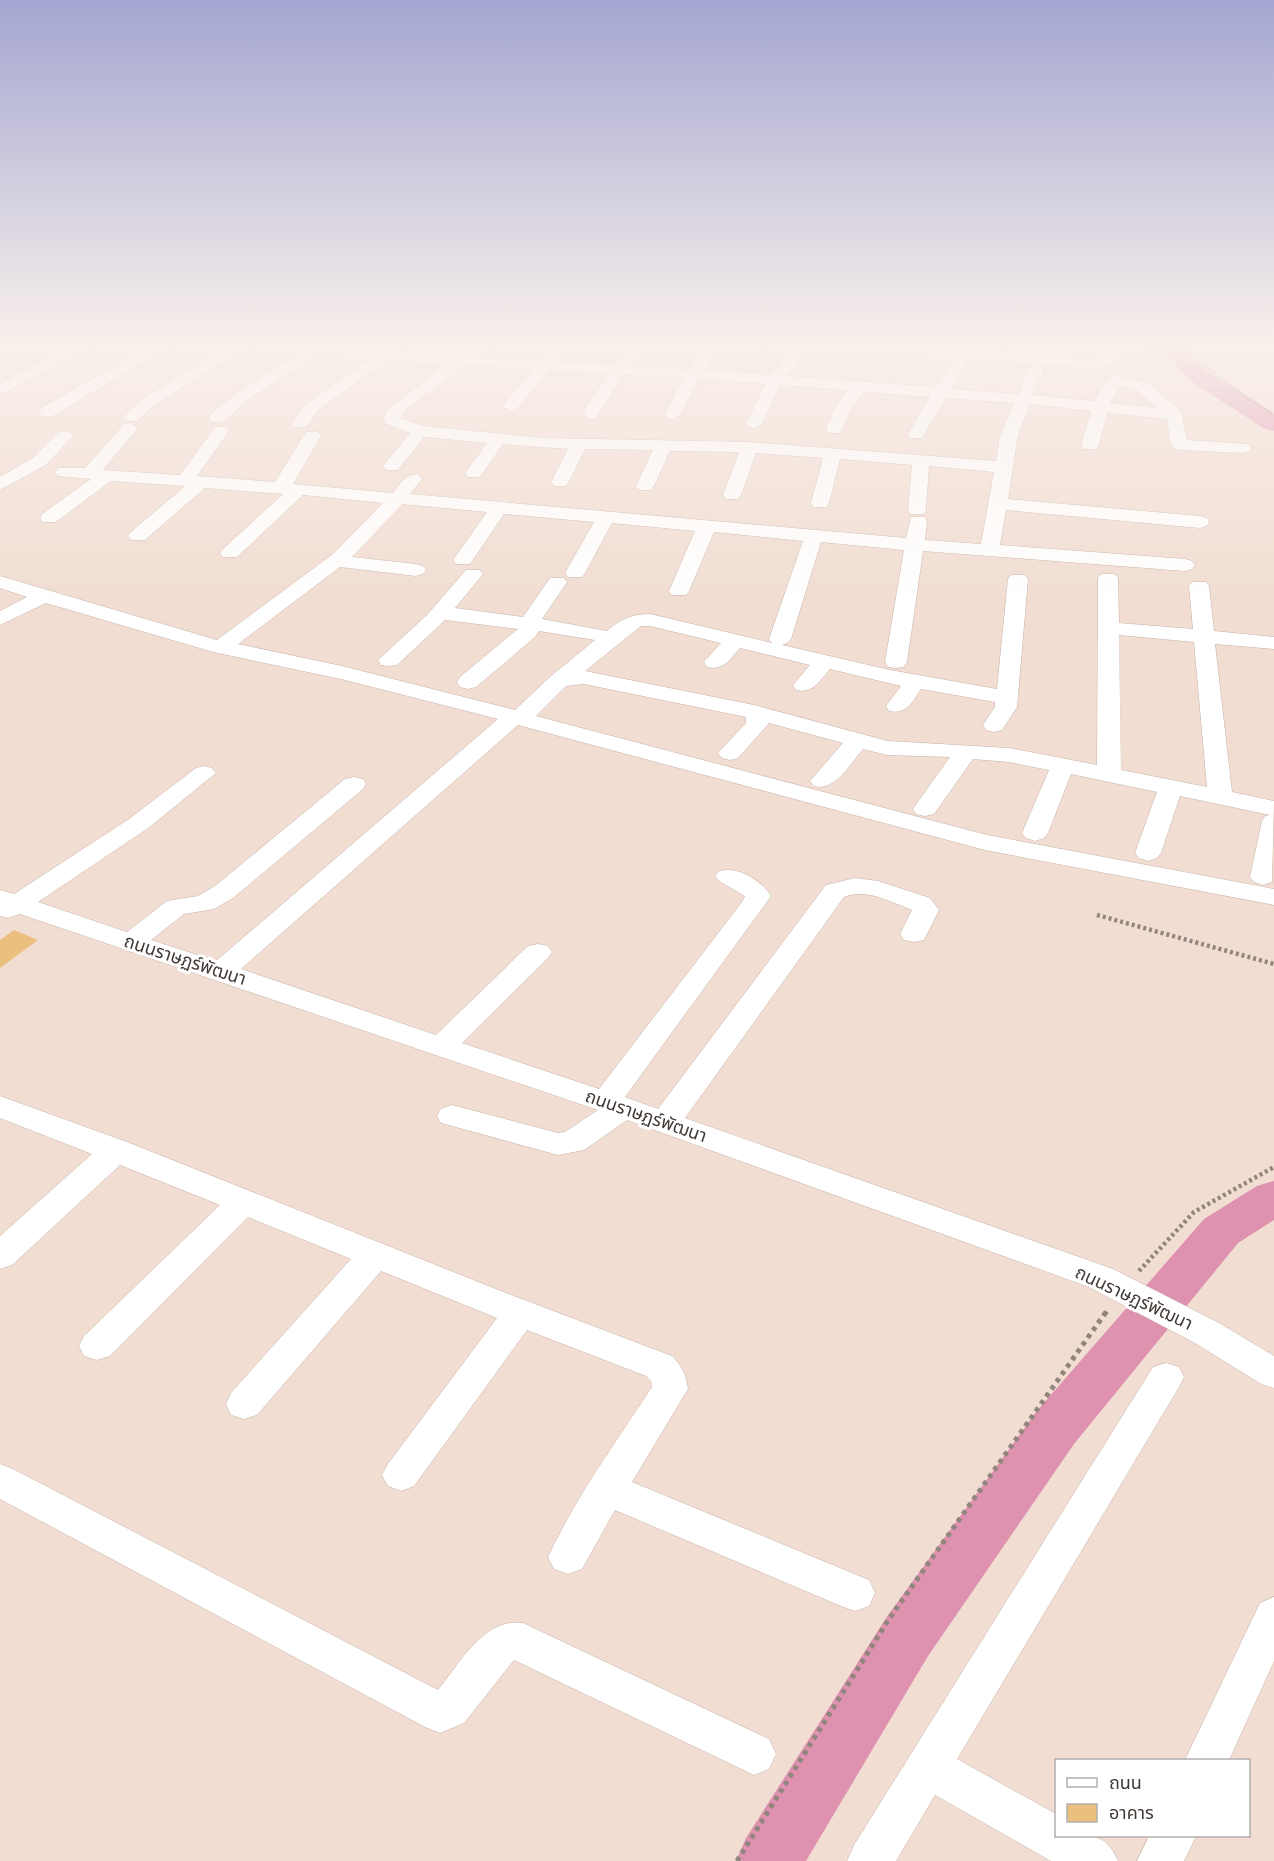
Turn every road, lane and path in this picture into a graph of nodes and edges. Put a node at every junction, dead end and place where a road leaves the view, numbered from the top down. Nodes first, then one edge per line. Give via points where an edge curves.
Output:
1 (127, 429) edge
2 (217, 429) edge
3 (415, 429) edge
4 (919, 429) edge
5 (1012, 429) edge
6 (1094, 429) edge
7 (1177, 429) edge
8 (420, 431) junction
9 (916, 434) dead end
10 (64, 436) dead end
11 (312, 436) dead end
12 (498, 439) junction
13 (579, 444) junction
14 (664, 445) junction
15 (1090, 445) dead end
16 (749, 447) junction
17 (1242, 448) dead end
18 (833, 452) junction
19 (921, 460) junction
20 (392, 466) dead end
21 (1003, 466) junction
22 (0, 471) edge
23 (64, 472) dead end
24 (474, 473) dead end
25 (99, 474) junction
26 (19, 475) junction
27 (413, 479) dead end
28 (193, 481) junction
29 (560, 482) dead end
30 (0, 485) edge
31 (645, 486) dead end
32 (289, 489) junction
33 (732, 495) dead end
34 (397, 499) junction
35 (820, 503) dead end
36 (998, 504) junction
37 (498, 509) junction
38 (49, 518) dead end
39 (605, 518) junction
40 (1200, 522) dead end
41 (707, 526) junction
42 (814, 535) junction
43 (138, 536) dead end
44 (916, 545) junction
45 (990, 550) junction
46 (230, 553) dead end
47 (338, 561) junction
48 (1185, 565) dead end
49 (416, 570) dead end
50 (1108, 578) dead end
51 (1018, 579) dead end
52 (0, 582) edge
53 (1199, 586) dead end
54 (679, 591) dead end
55 (44, 596) junction
56 (442, 613) junction
57 (0, 619) edge
58 (529, 624) junction
59 (1108, 628) junction
60 (1204, 637) junction
61 (612, 638) junction
62 (780, 639) dead end
63 (735, 640) junction
64 (1274, 644) edge
65 (221, 647) junction
66 (389, 660) dead end
67 (825, 661) junction
68 (715, 662) dead end
69 (896, 662) dead end
70 (559, 681) junction
71 (916, 681) junction
72 (468, 682) dead end
73 (804, 684) dead end
74 (1006, 697) junction
75 (897, 706) dead end
76 (754, 712) junction
77 (517, 718) junction
78 (994, 725) dead end
79 (857, 741) junction
80 (967, 751) junction
81 (730, 753) dead end
82 (1062, 766) junction
83 (204, 773) dead end
84 (1109, 776) junction
85 (822, 781) dead end
86 (354, 784) dead end
87 (1171, 787) junction
88 (1220, 796) junction
89 (925, 808) dead end
90 (1274, 808) edge
91 (1274, 820) edge
92 (1035, 833) dead end
93 (1148, 853) dead end
94 (728, 876) dead end
95 (1268, 887) edge
96 (6, 906) edge
97 (1097, 915) dead end
98 (914, 934) dead end
99 (131, 942) junction
100 (538, 952) dead end
101 (1274, 964) edge
102 (222, 971) junction
103 (441, 1047) junction
104 (615, 1105) junction
105 (0, 1106) edge
106 (452, 1116) dead end
107 (664, 1122) junction
108 (116, 1150) junction
109 (1274, 1167) edge
110 (242, 1203) junction
111 (0, 1256) edge
112 (374, 1256) junction
113 (1135, 1275) dead end
114 (1108, 1289) junction
115 (519, 1314) junction
116 (97, 1346) dead end
117 (1274, 1374) edge
118 (1166, 1377) dead end
119 (244, 1404) dead end
120 (401, 1475) dead end
121 (0, 1480) edge
122 (607, 1489) junction
123 (568, 1557) dead end
124 (855, 1593) dead end
125 (1274, 1616) edge
126 (754, 1754) dead end
127 (1209, 1759) edge
128 (927, 1766) junction
129 (1172, 1837) edge
130 (737, 1861) edge
131 (870, 1861) edge
132 (1095, 1861) edge
133 (1160, 1861) edge

1 - 25 street
2 - 28 street
3 - 8 street
4 - 9 street
5 - 21 street
6 - 15 street
7 - 17 street via 1181,445
8 - 12 street
8 - 20 street
10 - 26 street via 40,461
11 - 32 street
12 - 13 street
12 - 24 street
13 - 14 street
13 - 29 street
14 - 16 street
14 - 31 street
16 - 18 street
16 - 33 street
18 - 19 street
18 - 35 street
19 - 21 street
19 - 44 street
21 - 36 street
22 - 26 street
23 - 25 street
25 - 28 street
25 - 38 street
26 - 30 street
27 - 34 street
28 - 32 street
28 - 43 street
32 - 34 street
32 - 46 street
34 - 37 street
34 - 47 street
36 - 40 street
36 - 45 street
37 - 39 street
37 - 56 street
39 - 41 street
39 - 58 street via 566,578
41 - 42 street
41 - 54 street
42 - 44 street
42 - 62 street
44 - 45 street
44 - 69 street
45 - 48 street
47 - 49 street
47 - 65 street
50 - 59 street
51 - 74 street
52 - 55 street
53 - 60 street
55 - 57 street
55 - 65 street
56 - 58 street
56 - 66 street
58 - 61 street
58 - 72 street via 528,633
59 - 60 street
59 - 84 street
60 - 64 street
60 - 88 street
61 - 63 street via 628,624 650,620
61 - 70 street
63 - 67 street
63 - 68 street
65 - 77 street
67 - 71 street
67 - 73 street
70 - 76 street via 584,678
70 - 77 street
71 - 74 street
71 - 75 street
74 - 78 street via 1006,707
76 - 79 street
76 - 81 street via 759,718 757,725
77 - 95 street via 985,842
77 - 102 street
79 - 80 street via 887,747
79 - 85 street
80 - 82 street
80 - 89 street
82 - 84 street
82 - 92 street
83 - 96 street via 138,824
84 - 87 street
86 - 99 street via 224,892 204,903 176,907
87 - 88 street
87 - 93 street
88 - 90 street
91 - 95 street
94 - 104 street via 758,896
96 - 99 street, ถนนราษฏร์พัฒนา
97 - 101 path
98 - 107 street via 926,910 921,904 859,885 845,885 835,891
99 - 102 street, ถนนราษฏร์พัฒนา
100 - 103 street
102 - 103 street, ถนนราษฏร์พัฒนา
103 - 104 street, ถนนราษฏร์พัฒนา
104 - 106 street via 573,1142 558,1144
104 - 107 street, ถนนราษฏร์พัฒนา
105 - 108 street
107 - 114 street, ถนนราษฏร์พัฒนา
108 - 110 street
108 - 111 street
109 - 113 path via 1194,1212
110 - 112 street
110 - 116 street
112 - 115 street
112 - 119 street
114 - 117 street, ถนนราษฏร์พัฒนา via 1207,1333
114 - 130 path via 889,1619
115 - 120 street
115 - 122 street via 659,1366 668,1375 670,1389
118 - 128 street
121 - 126 street via 440,1713 449,1709 500,1646 510,1640 523,1642
122 - 123 street
122 - 124 street
125 - 127 street
128 - 131 street
128 - 132 street
129 - 133 street

